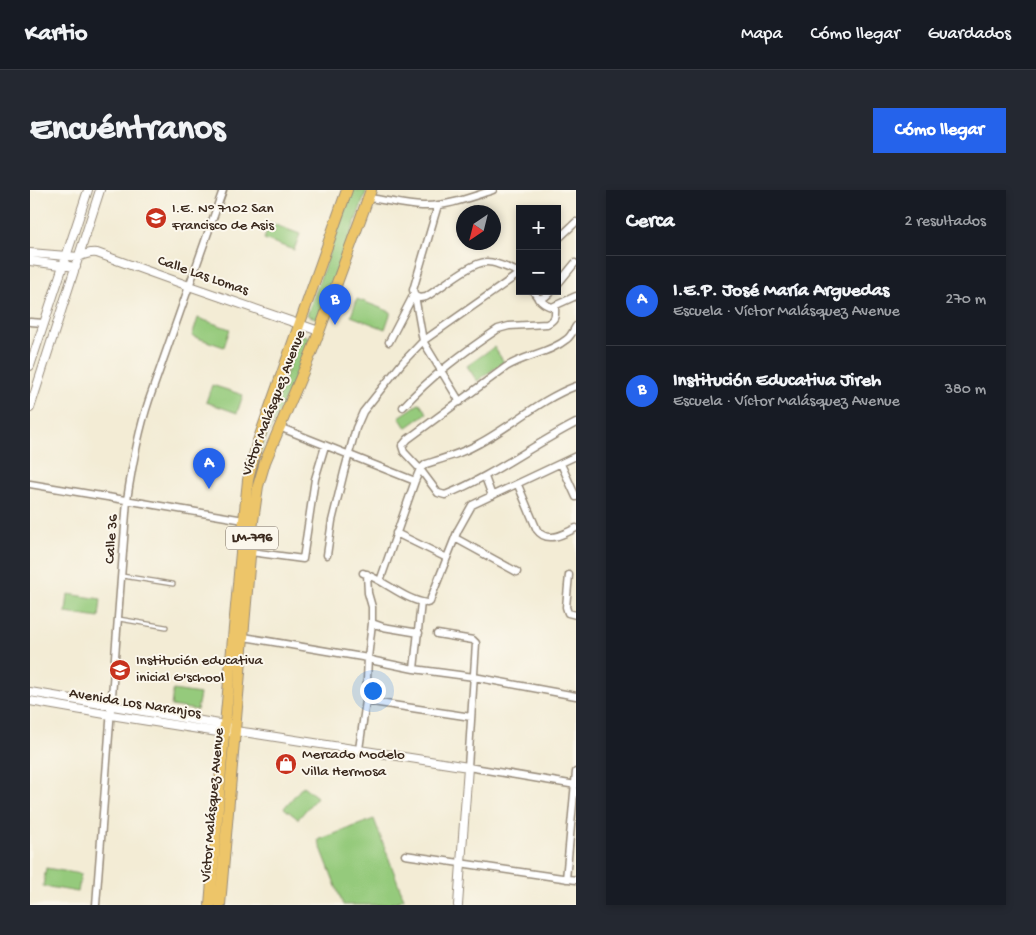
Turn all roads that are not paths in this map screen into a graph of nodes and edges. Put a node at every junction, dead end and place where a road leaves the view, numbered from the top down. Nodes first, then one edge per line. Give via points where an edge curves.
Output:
1 (88, 190) edge
2 (100, 190) edge
3 (223, 190) edge
4 (347, 190) edge
5 (493, 190) edge
6 (369, 194) edge
7 (438, 205) junction
8 (576, 222) edge
9 (561, 236) edge
10 (30, 253) edge
11 (66, 256) junction
12 (79, 257) junction
13 (30, 262) edge
14 (575, 263) edge
15 (63, 265) junction
16 (76, 266) junction
17 (516, 271) edge
18 (516, 276) edge
19 (561, 280) edge
20 (188, 286) junction
21 (415, 295) junction
22 (536, 295) edge
23 (547, 295) edge
24 (576, 296) edge
25 (538, 298) junction
26 (555, 306) junction
27 (30, 322) edge
28 (44, 323) junction
29 (299, 324) junction
30 (576, 326) edge
31 (319, 331) junction
32 (423, 341) junction
33 (389, 342) dead end
34 (30, 366) edge
35 (440, 370) junction
36 (576, 386) edge
37 (460, 402) junction
38 (30, 408) edge
39 (404, 408) dead end
40 (576, 423) edge
41 (279, 427) junction
42 (325, 446) junction
43 (348, 454) junction
44 (576, 456) edge
45 (561, 464) junction
46 (420, 469) junction
47 (485, 477) junction
48 (415, 481) junction
49 (30, 484) edge
50 (518, 484) junction
51 (492, 496) junction
52 (576, 497) edge
53 (127, 500) junction
54 (244, 520) junction
55 (576, 528) edge
56 (396, 533) junction
57 (455, 538) junction
58 (251, 552) junction
59 (327, 555) dead end
60 (447, 558) junction
61 (517, 572) dead end
62 (569, 575) dead end
63 (121, 576) junction
64 (380, 581) junction
65 (173, 584) dead end
66 (421, 602) junction
67 (576, 615) edge
68 (118, 618) junction
69 (372, 622) junction
70 (166, 627) dead end
71 (419, 633) junction
72 (437, 634) dead end
73 (244, 637) junction
74 (368, 658) junction
75 (414, 669) junction
76 (474, 678) junction
77 (30, 692) edge
78 (576, 696) edge
79 (30, 700) edge
80 (366, 700) junction
81 (111, 706) junction
82 (111, 715) junction
83 (471, 718) junction
84 (228, 730) junction
85 (359, 749) junction
86 (468, 767) junction
87 (576, 772) edge
88 (576, 784) edge
89 (406, 855) dead end
90 (461, 864) junction
91 (566, 879) junction
92 (576, 880) edge
93 (96, 905) edge
94 (210, 905) edge
95 (220, 905) edge
96 (458, 905) edge

1 - 11 street
2 - 12 street
3 - 20 street, Calle 36
4 - 29 main road, Víctor Malásquez Avenue / LM-796
5 - 7 street
6 - 7 street via 417,206
6 - 31 main road, Víctor Malásquez Avenue / LM-796
7 - 21 street
8 - 9 street
10 - 11 street, Calle Las Lomas
11 - 12 street, Calle Las Lomas
11 - 15 street
12 - 16 street
12 - 20 street, Calle Las Lomas via 97,253
13 - 15 street
14 - 19 street
15 - 16 street
15 - 28 street
16 - 38 street
17 - 21 street via 483,262 468,268 426,297
18 - 32 street
20 - 29 street, Calle Las Lomas
20 - 53 street, Calle 36 via 143,418
21 - 32 street
21 - 33 street
22 - 25 street
23 - 25 street
24 - 26 street
25 - 26 street via 548,306
26 - 35 street via 555,317 548,324 502,327
27 - 28 street
28 - 34 street
29 - 31 street, Calle Las Lomas
29 - 54 main road, Víctor Malásquez Avenue / LM-796 via 254,455
30 - 37 street via 570,337 561,343 512,364
31 - 41 main road, Víctor Malásquez Avenue / LM-796
32 - 35 street
32 - 43 street via 363,412
35 - 37 street
35 - 39 street
36 - 46 street via 550,398 480,443
37 - 46 street via 403,445 406,455
40 - 47 street
41 - 42 street
41 - 58 main road, Víctor Malásquez Avenue / LM-796 via 258,486
42 - 43 street
42 - 58 street via 315,479 303,559
43 - 48 street
43 - 59 street
44 - 45 street
45 - 50 street
45 - 52 street
46 - 47 street via 436,491 445,496
46 - 48 street
47 - 51 street
48 - 56 street
49 - 53 street
50 - 51 street
50 - 55 street via 541,535 553,537
51 - 57 street via 472,505
53 - 54 street
53 - 63 street, Calle 36
54 - 84 main road, Víctor Malásquez Avenue / LM-796
56 - 60 street
56 - 64 street
57 - 60 street
57 - 61 street
58 - 73 main road, Víctor Malásquez Avenue / LM-796
60 - 66 street via 430,602
62 - 67 street via 566,608 568,613
63 - 65 lane
63 - 68 street, Calle 36
64 - 66 street
64 - 69 street via 365,574
66 - 71 street
68 - 70 lane
68 - 81 street, Calle 36
69 - 71 street
69 - 74 street
71 - 75 street
72 - 76 street via 476,643
73 - 74 street
73 - 84 main road, Víctor Malásquez Avenue / LM-796
74 - 75 street
74 - 80 street
75 - 76 street
76 - 78 street
76 - 83 street
77 - 81 street, Avenida Los Naranjos
79 - 82 street, Avenida Los Naranjos
80 - 83 street
80 - 85 street
81 - 82 street, Calle 36
81 - 84 street, Avenida Los Naranjos
82 - 84 street, Avenida Los Naranjos
82 - 93 street, Calle 36
83 - 86 street
84 - 85 street, Avenida Los Naranjos
84 - 94 main road, Víctor Malásquez Avenue / LM-796
84 - 95 main road, Víctor Malásquez Avenue / LM-796
85 - 86 street, Avenida Los Naranjos
86 - 88 street, Avenida Los Naranjos
86 - 90 street
87 - 88 street
88 - 91 street
89 - 90 street
90 - 91 street
90 - 96 street
91 - 92 street

